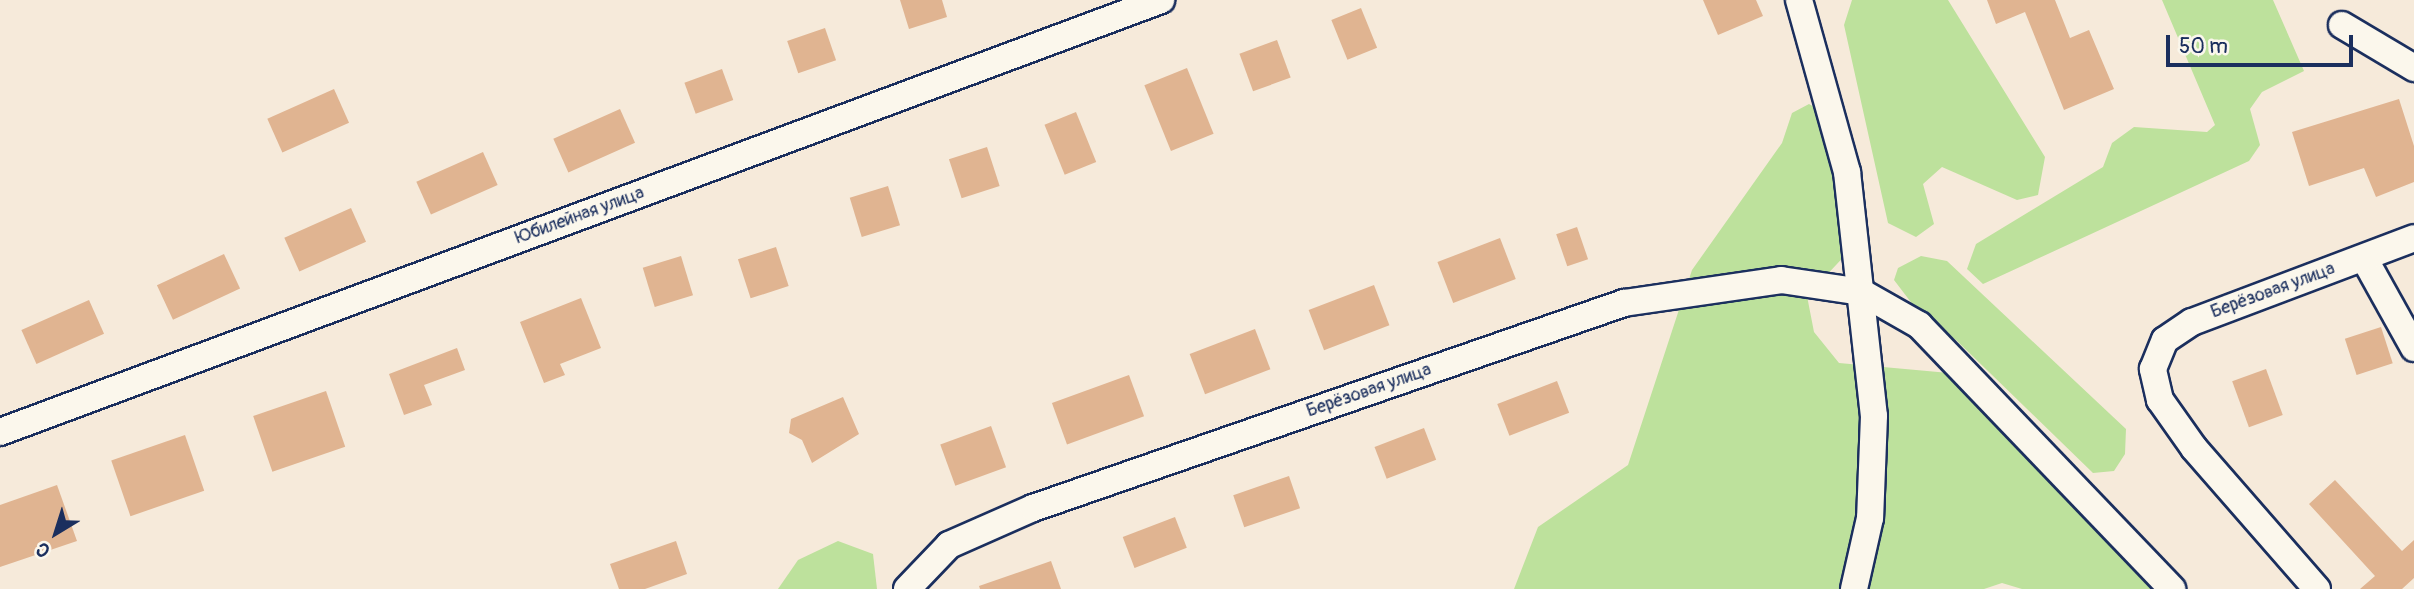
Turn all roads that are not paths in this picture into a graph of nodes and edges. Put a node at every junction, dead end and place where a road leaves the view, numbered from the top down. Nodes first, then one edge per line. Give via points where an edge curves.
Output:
1 (1161, 0) edge
2 (1799, 0) edge
3 (2342, 25) dead end
4 (2414, 68) edge
5 (2414, 238) edge
6 (2364, 258) junction
7 (1861, 292) junction
8 (2414, 348) edge
9 (0, 432) edge
10 (914, 585) edge
11 (1854, 589) edge
12 (2172, 589) edge
13 (2317, 589) edge

1 - 9 street, Юбилейная улица
2 - 7 street via 1847,172
3 - 4 street
5 - 6 street, Берёзовая улица
6 - 8 street
6 - 13 street, Берёзовая улица via 2192,322 2165,340 2153,369 2160,400 2194,448
7 - 10 street, Берёзовая улица via 1781,280 1624,303 1033,508 950,545
7 - 11 street via 1874,416 1870,518
7 - 12 street via 1919,325

